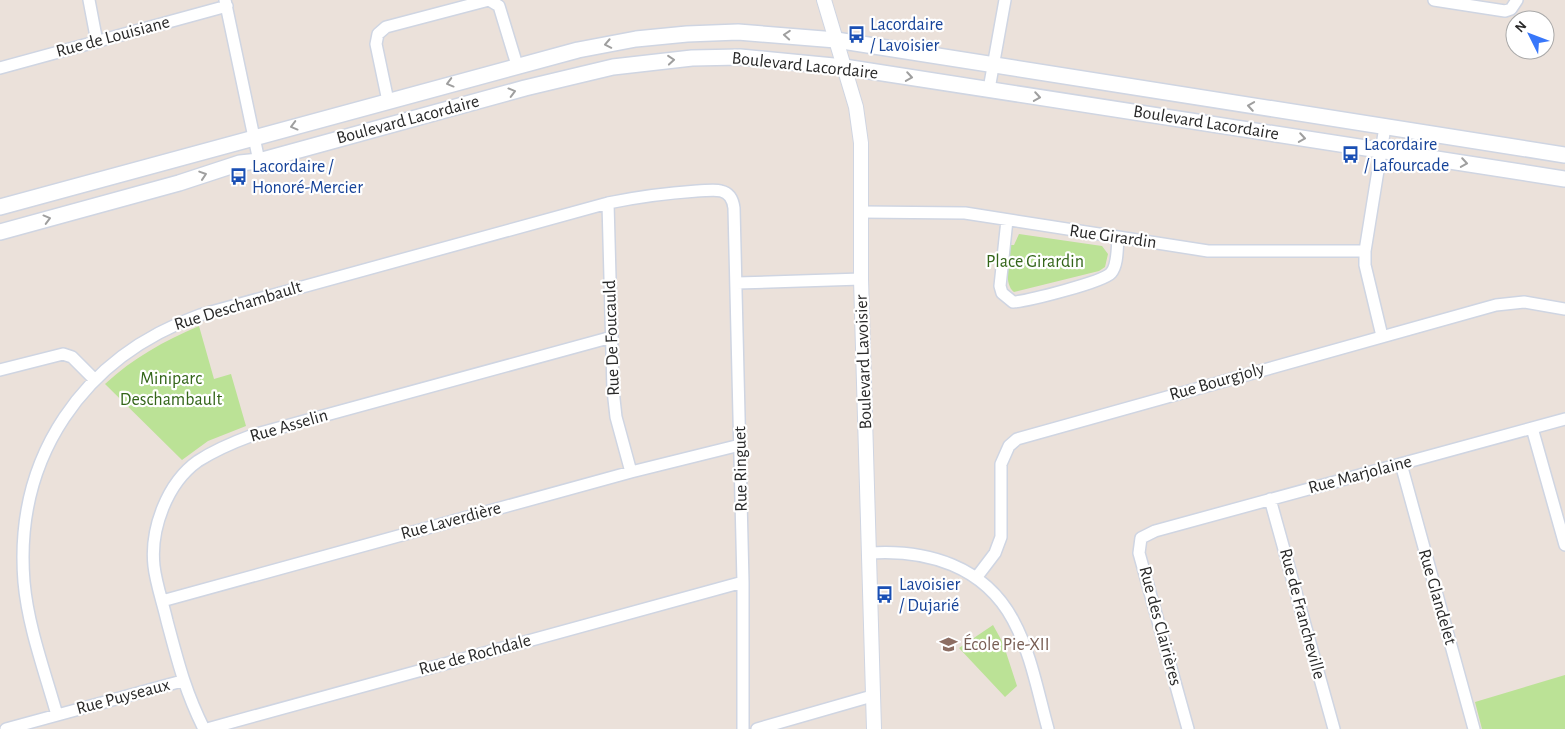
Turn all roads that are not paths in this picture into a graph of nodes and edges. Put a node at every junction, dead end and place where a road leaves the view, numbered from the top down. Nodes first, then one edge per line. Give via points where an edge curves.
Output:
1 (89, 0) edge
2 (824, 0) edge
3 (1005, 0) edge
4 (1434, 0) edge
5 (1517, 0) edge
6 (226, 3) edge
7 (836, 40) junction
8 (97, 42) junction
9 (517, 65) junction
10 (994, 66) junction
11 (844, 67) junction
12 (0, 68) edge
13 (989, 89) junction
14 (388, 101) junction
15 (1385, 127) junction
16 (254, 138) junction
17 (1381, 150) junction
18 (1565, 154) edge
19 (258, 161) junction
20 (1565, 179) edge
21 (608, 203) junction
22 (0, 208) edge
23 (734, 208) joint
24 (861, 212) junction
25 (1007, 220) junction
26 (0, 232) edge
27 (1118, 238) junction
28 (1365, 251) junction
29 (861, 279) junction
30 (737, 283) junction
31 (1565, 309) edge
32 (1382, 336) junction
33 (612, 337) junction
34 (0, 370) edge
35 (94, 379) junction
36 (1565, 419) edge
37 (1532, 428) junction
38 (740, 445) junction
39 (1401, 464) junction
40 (631, 472) junction
41 (1270, 499) junction
42 (1155, 531) joint
43 (1565, 545) edge
44 (869, 553) junction
45 (976, 578) junction
46 (743, 582) junction
47 (162, 601) junction
48 (182, 681) junction
49 (872, 696) junction
50 (57, 715) junction
51 (6, 729) edge
52 (205, 729) edge
53 (743, 729) edge
54 (757, 729) edge
55 (874, 729) edge
56 (1048, 729) edge
57 (1188, 729) edge
58 (1334, 729) edge
59 (1474, 729) edge

1 - 8 street
2 - 7 street, Boulevard Lavoisier
3 - 10 street
4 - 5 street via 1505,10 1511,9
6 - 8 street, Rue de Louisiane
6 - 16 street
7 -> 9 main road, Boulevard Lacordaire via 738,32 687,34 636,39
7 - 10 main road, Boulevard Lacordaire
7 - 11 street, Boulevard Lavoisier
8 - 12 street, Rue de Louisiane
9 -> 14 main road, Boulevard Lacordaire
9 - 14 street via 499,6 488,0 386,27 378,34 376,44
10 - 13 street
15 -> 10 main road, Boulevard Lacordaire
11 -> 13 main road, Boulevard Lacordaire
19 -> 11 main road, Boulevard Lacordaire via 524,88 622,66 692,58 740,57
11 - 24 street, Boulevard Lavoisier via 856,106 861,142
13 -> 17 main road, Boulevard Lacordaire
14 -> 16 main road, Boulevard Lacordaire
15 - 17 street
15 - 18 main road, Boulevard Lacordaire
16 - 19 street
16 - 22 main road, Boulevard Lacordaire
17 -> 20 main road, Boulevard Lacordaire
17 - 28 street
26 -> 19 main road, Boulevard Lacordaire via 240,163
21 - 23 street, Rue Deschambault via 671,192 713,190 729,195
21 - 33 street, Rue De Foucauld
21 - 35 street, Rue Deschambault via 200,315 166,328 136,346
23 - 30 street, Rue Ringuet
24 - 25 street, Rue Girardin via 952,212
24 - 29 street, Boulevard Lavoisier
25 - 27 street, Rue Girardin
25 - 27 street via 1000,286 1002,294 1013,302 1107,276 1114,268
27 - 28 street, Rue Girardin via 1208,251
28 - 32 street via 1365,266
29 - 30 street
29 - 44 street, Boulevard Lavoisier
30 - 38 street, Rue Ringuet
31 - 32 street, Rue Bourgjoly via 1508,302
32 - 45 street, Rue Bourgjoly via 1017,439 1009,446 1001,464 999,545
33 - 40 street, Rue De Foucauld via 614,403
33 - 47 street, Rue Asselin via 253,435 217,450 197,462 182,477 160,516 154,539 154,565
34 - 35 street via 64,354 72,357
35 - 50 street, Rue Deschambault via 73,405 40,465 29,499 25,532 23,566 27,602
36 - 37 street, Rue Marjolaine
37 - 39 street, Rue Marjolaine
37 - 43 street
38 - 40 street, Rue Laverdière
38 - 46 street, Rue Ringuet
39 - 41 street, Rue Marjolaine
39 - 59 street, Rue Glandelet
40 - 47 street, Rue Laverdière
41 - 42 street, Rue Marjolaine
41 - 58 street, Rue de Francheville
42 - 57 street, Rue des Clairières via 1141,538 1139,552
44 - 45 street via 916,553 952,565
44 - 49 street, Boulevard Lavoisier
45 - 56 street via 1013,619
46 - 52 street, Rue de Rochdale
46 - 53 street, Rue Ringuet
47 - 48 street, Rue Asselin
48 - 50 street, Rue Puyseaux
48 - 52 street, Rue Asselin
49 - 54 street
49 - 55 street, Boulevard Lavoisier
50 - 51 street, Rue Puyseaux

